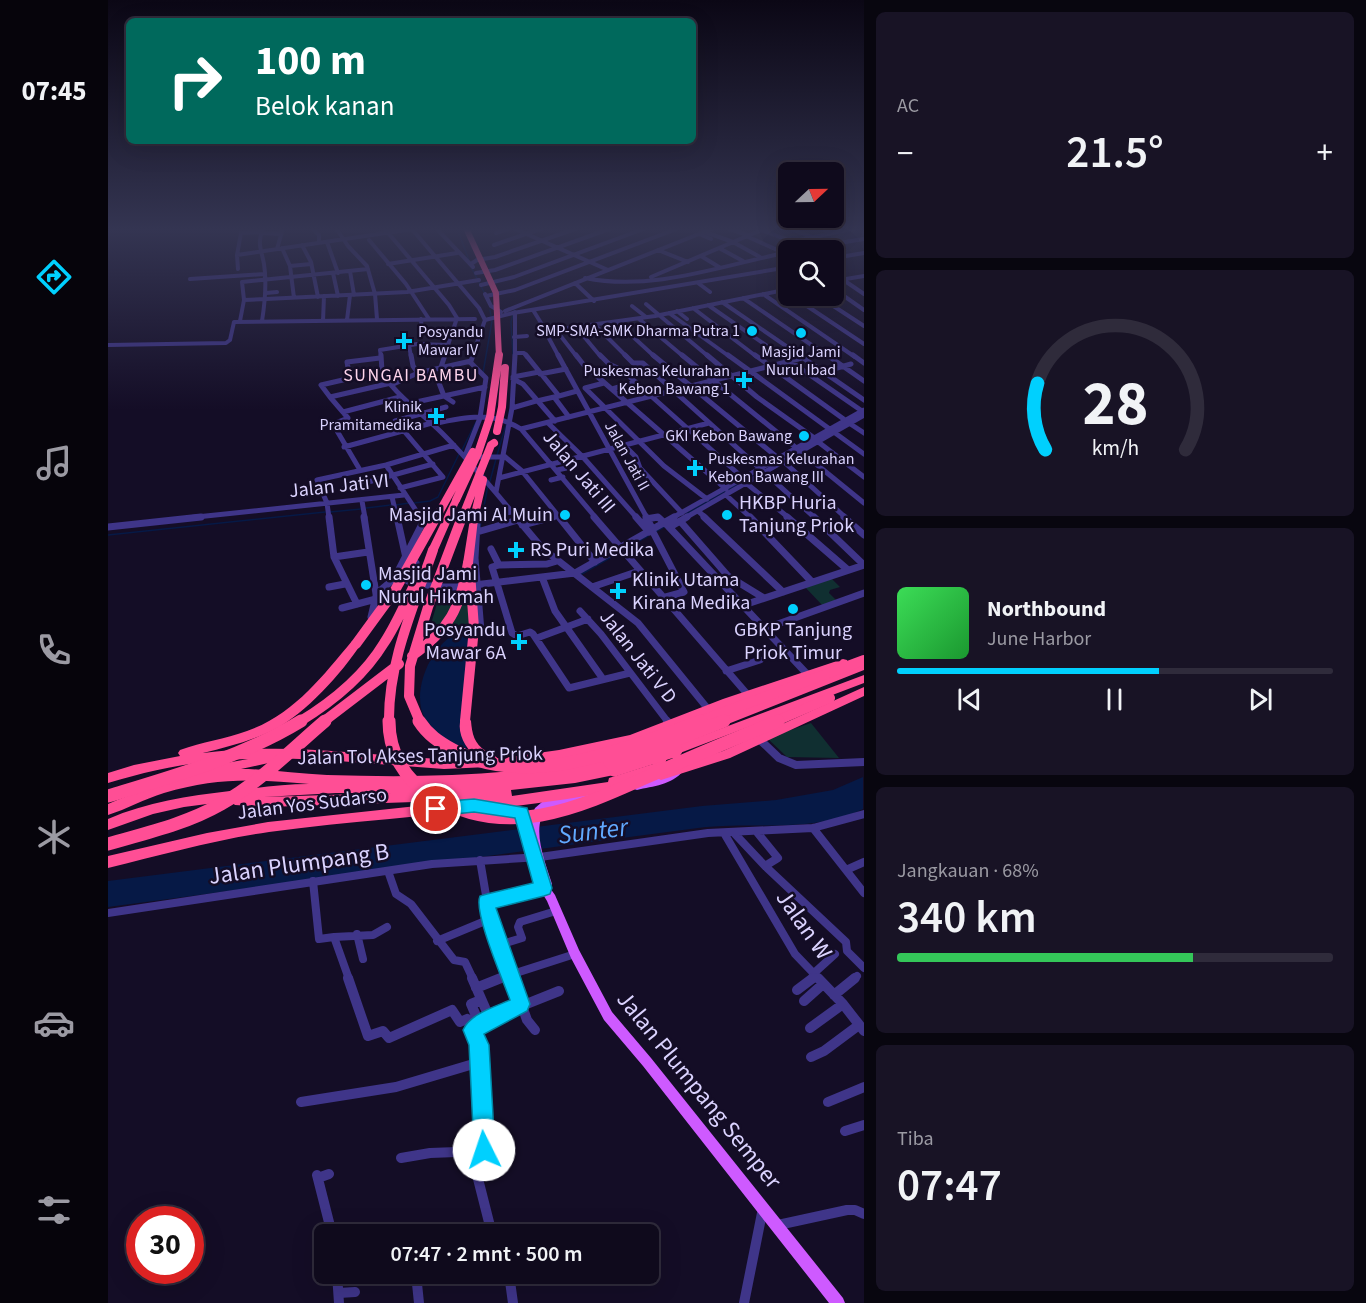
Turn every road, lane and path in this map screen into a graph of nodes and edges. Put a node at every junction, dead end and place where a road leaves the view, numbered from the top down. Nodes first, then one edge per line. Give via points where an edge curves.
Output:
1 (243, 289) edge
2 (265, 289) edge
3 (293, 289) edge
4 (318, 289) edge
5 (337, 289) edge
6 (351, 289) edge
7 (374, 289) edge
8 (428, 289) edge
9 (435, 289) edge
10 (464, 289) edge
11 (482, 289) edge
12 (494, 289) edge
13 (500, 289) edge
14 (518, 289) edge
15 (565, 289) edge
16 (581, 289) edge
17 (619, 289) edge
18 (637, 289) edge
19 (665, 289) edge
20 (706, 289) edge
21 (411, 291) junction
22 (778, 291) edge
23 (710, 292) dead end
24 (266, 293) junction
25 (642, 293) junction
26 (375, 294) junction
27 (764, 294) junction
28 (280, 295) junction
29 (352, 295) junction
30 (338, 296) junction
31 (486, 296) junction
32 (548, 296) junction
33 (626, 296) junction
34 (705, 296) dead end
35 (321, 297) junction
36 (844, 297) edge
37 (294, 298) junction
38 (743, 298) junction
39 (266, 299) junction
40 (538, 299) junction
41 (244, 300) junction
42 (594, 301) junction
43 (686, 301) dead end
44 (722, 302) junction
45 (490, 303) junction
46 (676, 303) dead end
47 (715, 303) junction
48 (646, 304) dead end
49 (708, 305) junction
50 (556, 306) junction
51 (632, 306) dead end
52 (807, 306) edge
53 (833, 306) edge
54 (659, 307) dead end
55 (694, 307) junction
56 (534, 310) junction
57 (685, 310) junction
58 (864, 310) edge
59 (264, 311) junction
60 (272, 311) dead end
61 (513, 311) junction
62 (677, 311) junction
63 (668, 313) junction
64 (501, 314) junction
65 (659, 315) junction
66 (646, 317) junction
67 (457, 318) junction
68 (639, 318) junction
69 (377, 319) junction
70 (421, 319) junction
71 (429, 319) junction
72 (475, 319) dead end
73 (687, 319) dead end
74 (347, 320) junction
75 (485, 320) junction
76 (573, 320) dead end
77 (262, 321) junction
78 (323, 321) junction
79 (237, 322) junction
80 (617, 322) junction
81 (596, 325) junction
82 (578, 327) junction
83 (864, 327) edge
84 (556, 330) junction
85 (545, 331) junction
86 (452, 333) junction
87 (527, 336) dead end
88 (514, 337) junction
89 (864, 344) edge
90 (108, 345) edge
91 (409, 345) junction
92 (447, 345) junction
93 (515, 353) junction
94 (380, 358) junction
95 (802, 358) junction
96 (790, 361) junction
97 (470, 362) junction
98 (863, 362) edge
99 (851, 364) dead end
100 (768, 366) junction
101 (441, 367) junction
102 (842, 367) junction
103 (566, 369) junction
104 (750, 370) junction
105 (382, 371) junction
106 (823, 372) junction
107 (418, 373) junction
108 (539, 373) junction
109 (731, 375) junction
110 (350, 378) junction
111 (513, 378) junction
112 (711, 380) junction
113 (864, 381) edge
114 (636, 382) junction
115 (390, 383) junction
116 (438, 383) dead end
117 (604, 383) junction
118 (690, 386) junction
119 (484, 387) junction
120 (612, 389) junction
121 (672, 390) junction
122 (577, 391) junction
123 (444, 396) junction
124 (651, 396) junction
125 (330, 397) junction
126 (400, 397) junction
127 (556, 397) junction
128 (864, 400) edge
129 (536, 401) junction
130 (453, 402) dead end
131 (626, 403) junction
132 (409, 406) junction
133 (446, 407) dead end
134 (512, 408) junction
135 (605, 408) junction
136 (396, 410) dead end
137 (343, 412) junction
138 (863, 412) edge
139 (588, 413) junction
140 (422, 414) junction
141 (478, 415) junction
142 (570, 417) junction
143 (508, 420) junction
144 (395, 421) dead end
145 (555, 421) junction
146 (847, 422) junction
147 (433, 423) junction
148 (548, 423) junction
149 (709, 423) junction
150 (521, 429) junction
151 (686, 429) junction
152 (404, 431) junction
153 (831, 431) junction
154 (864, 433) edge
155 (663, 435) junction
156 (483, 437) junction
157 (815, 439) junction
158 (494, 442) junction
159 (638, 442) junction
160 (454, 445) junction
161 (625, 446) junction
162 (344, 447) junction
163 (798, 449) junction
164 (608, 450) junction
165 (423, 453) junction
166 (463, 454) junction
167 (864, 454) edge
168 (500, 456) junction
169 (582, 456) junction
170 (780, 460) junction
171 (433, 464) junction
172 (551, 464) junction
173 (386, 465) junction
174 (576, 466) dead end
175 (360, 470) junction
176 (557, 470) junction
177 (762, 470) junction
178 (522, 471) junction
179 (395, 476) junction
180 (563, 477) junction
181 (864, 477) edge
182 (499, 478) junction
183 (551, 480) dead end
184 (744, 481) junction
185 (488, 482) junction
186 (400, 488) junction
187 (343, 489) dead end
188 (496, 492) junction
189 (726, 492) junction
190 (404, 495) junction
191 (707, 499) junction
192 (327, 503) junction
193 (393, 503) junction
194 (864, 503) edge
195 (362, 506) junction
196 (698, 511) junction
197 (511, 512) junction
198 (682, 513) junction
199 (557, 516) junction
200 (502, 517) dead end
201 (646, 519) junction
202 (680, 521) junction
203 (520, 523) junction
204 (667, 525) junction
205 (108, 527) edge
206 (653, 531) junction
207 (478, 532) junction
208 (864, 535) edge
209 (491, 549) dead end
210 (433, 550) junction
211 (623, 550) junction
212 (368, 552) junction
213 (334, 557) junction
214 (406, 558) junction
215 (557, 561) junction
216 (595, 562) junction
217 (468, 563) junction
218 (499, 565) junction
219 (863, 565) edge
220 (848, 570) junction
221 (639, 571) junction
222 (576, 575) junction
223 (394, 579) junction
224 (542, 579) junction
225 (408, 581) junction
226 (812, 582) junction
227 (345, 584) junction
228 (499, 584) junction
229 (478, 586) junction
230 (329, 587) dead end
231 (592, 587) junction
232 (384, 592) joint
233 (783, 592) junction
234 (864, 593) edge
235 (376, 597) junction
236 (662, 598) junction
237 (764, 598) junction
238 (357, 604) junction
239 (741, 606) junction
240 (342, 608) dead end
241 (580, 611) dead end
242 (371, 617) dead end
243 (588, 620) junction
244 (566, 627) junction
245 (764, 628) junction
246 (481, 631) dead end
247 (537, 638) junction
248 (864, 656) edge
249 (760, 660) dead end
250 (864, 660) edge
251 (864, 666) edge
252 (726, 671) junction
253 (630, 673) junction
254 (808, 675) junction
255 (603, 680) junction
256 (864, 681) edge
257 (864, 691) edge
258 (748, 695) junction
259 (708, 708) junction
260 (669, 724) junction
261 (636, 737) junction
262 (759, 740) junction
263 (321, 754) junction
264 (701, 762) junction
265 (864, 762) edge
266 (612, 766) junction
267 (678, 771) junction
268 (113, 776) edge
269 (160, 789) junction
270 (581, 792) junction
271 (108, 796) edge
272 (540, 797) junction
273 (215, 798) junction
274 (474, 806) junction
275 (108, 810) edge
276 (862, 818) edge
277 (530, 823) junction
278 (108, 825) edge
279 (813, 828) junction
280 (756, 831) junction
281 (724, 833) junction
282 (734, 833) junction
283 (108, 844) edge
284 (536, 855) junction
285 (480, 860) junction
286 (108, 862) edge
287 (864, 862) edge
288 (765, 866) junction
289 (846, 870) junction
290 (388, 871) junction
291 (313, 882) junction
292 (545, 890) junction
293 (864, 892) edge
294 (487, 902) junction
295 (556, 911) junction
296 (108, 913) edge
297 (490, 919) junction
298 (387, 927) dead end
299 (357, 934) junction
300 (334, 937) junction
301 (437, 941) junction
302 (499, 945) junction
303 (575, 954) junction
304 (835, 954) dead end
305 (363, 959) dead end
306 (860, 972) edge
307 (510, 974) junction
308 (814, 975) junction
309 (823, 984) junction
310 (476, 988) junction
311 (797, 990) dead end
312 (559, 991) dead end
313 (834, 995) junction
314 (804, 1001) dead end
315 (521, 1004) junction
316 (843, 1004) junction
317 (481, 1024) junction
318 (810, 1028) dead end
319 (862, 1029) edge
320 (536, 1030) dead end
321 (811, 1057) dead end
322 (480, 1062) junction
323 (864, 1087) edge
324 (301, 1102) dead end
325 (828, 1102) dead end
326 (864, 1125) edge
327 (845, 1131) dead end
328 (484, 1151) junction
329 (401, 1158) dead end
330 (321, 1176) dead end
331 (764, 1207) junction
332 (864, 1214) edge
333 (330, 1224) edge
334 (489, 1224) edge
335 (778, 1225) junction
336 (417, 1284) edge
337 (511, 1284) edge
338 (354, 1292) dead end
339 (339, 1298) edge
340 (419, 1303) edge
341 (513, 1303) edge
342 (744, 1303) edge
343 (838, 1303) edge

1 - 41 street
2 - 24 street
3 - 37 street
4 - 35 street
5 - 30 street
6 - 29 street
7 - 26 street
8 - 21 street
9 - 67 street
10 - 75 street
11 - 31 street
12 - 156 highway, bridge via 500,351
13 - 158 highway, bridge via 506,344 502,407
14 - 31 street
15 - 32 street
16 - 42 street
17 - 33 street
18 - 25 street
19 - 25 street
20 - 23 street
21 - 26 street
21 - 71 street
22 - 27 street
24 - 28 street
24 - 39 street
25 - 33 street
26 - 29 street
26 - 69 street
27 - 38 street
27 - 98 street
28 - 37 street
28 - 39 street
29 - 30 street
29 - 74 street
30 - 35 street
31 - 45 street
32 - 40 street
32 - 50 street
33 - 42 street
34 - 47 street
35 - 37 street
35 - 78 street
36 - 58 street
38 - 44 street
38 - 102 street
39 - 41 street
39 - 59 street
40 - 56 street via 530,304
40 - 61 street
41 - 79 street
42 - 50 street
43 - 55 street
44 - 47 street
44 - 95 street
45 - 61 street
45 - 64 street
46 - 57 street
47 - 49 street
48 - 65 street
49 - 55 street
49 - 96 street
50 - 56 street
51 - 66 street
52 - 89 street
53 - 83 street
54 - 63 street
55 - 57 street
55 - 100 street
56 - 61 street
56 - 85 street, Jalan Jati II
57 - 62 street
59 - 60 street
59 - 77 street
61 - 64 street
61 - 88 street
62 - 63 street
62 - 73 street
63 - 65 street
63 - 104 street
64 - 75 street
65 - 66 street
65 - 109 street
66 - 68 street
67 - 71 street
67 - 72 street
67 - 86 street
68 - 80 street
68 - 112 street
69 - 70 street
69 - 74 street
70 - 71 street
70 - 86 street via 422,333
74 - 78 street
75 - 97 street
76 - 82 street
77 - 78 street
77 - 79 street
79 - 90 street via 226,343
80 - 81 street
80 - 118 street
81 - 82 street
81 - 121 street via 633,363 643,363
82 - 84 street
82 - 114 street via 607,362
84 - 85 street
84 - 117 street via 582,364
85 - 103 street, Jalan Jati II
86 - 92 street
87 - 88 street
88 - 93 street
91 - 92 street
91 - 94 street via 380,350
91 - 107 street via 412,366
92 - 101 street
93 - 108 street via 524,353
93 - 111 street
94 - 105 street
94 - 110 street via 347,362
95 - 96 street
95 - 106 street
96 - 100 street
96 - 138 street
97 - 101 street
97 - 119 street via 483,377
99 - 102 street
100 - 104 street
100 - 146 street
101 - 107 street
102 - 106 street
102 - 113 street
103 - 108 street
103 - 122 street, Jalan Jati II
104 - 109 street
104 - 153 street
105 - 110 street
105 - 115 street
106 - 128 street
107 - 115 street
108 - 111 street
108 - 127 street
109 - 112 street
109 - 157 street
110 - 125 street via 321,385
111 - 129 street
111 - 134 street
112 - 118 street
112 - 163 street
114 - 120 street
114 - 124 street
115 - 125 street
115 - 126 street
116 - 123 street
117 - 120 street
117 - 135 street via 585,388
118 - 121 street
118 - 170 street
119 - 123 street
119 - 141 street
120 - 131 street
121 - 124 street
121 - 149 street
122 - 127 street
122 - 139 street, Jalan Jati II
123 - 130 street
123 - 132 street
124 - 131 street
124 - 151 street
125 - 137 street
126 - 132 street
126 - 137 street
127 - 129 street
127 - 142 street
129 - 134 street
129 - 145 street
131 - 135 street
131 - 155 street
132 - 136 street
132 - 140 street
133 - 140 street
134 - 143 street
135 - 139 street
135 - 159 street
137 - 162 street via 348,418 333,424
138 - 146 street
139 - 142 street
139 - 164 street, Jalan Jati II
140 - 144 street
140 - 147 street
141 - 143 street
141 - 147 street
141 - 166 street via 474,439
142 - 145 street
143 - 150 street, Jalan Jati III
143 - 168 street
145 - 148 street
146 - 153 street
146 - 154 street
147 - 152 street
147 - 160 street
148 - 150 street
148 - 169 street, Jalan Jati II
149 - 151 street
149 - 177 street
150 - 172 street, Jalan Jati III
151 - 155 street
151 - 184 street
152 - 162 street
152 - 165 street
153 - 157 street
153 - 167 street
155 - 159 street
155 - 189 street
156 - 210 highway, bridge
156 - 268 highway, bridge via 394,592 342,661 292,712 242,737
157 - 163 street
157 - 181 street
158 - 217 highway, bridge via 475,512
158 - 250 highway, bridge via 437,578 409,673 408,690 415,717 446,748 465,757 510,766 553,765 601,755
159 - 161 street
159 - 191 street
160 - 165 street
160 - 166 street
161 - 164 street
161 - 198 street
162 - 175 street
163 - 170 street
163 - 194 street
164 - 169 street
164 - 201 street, Jalan Jati II
165 - 171 street
165 - 173 street
166 - 168 street
166 - 185 street
168 - 178 street
168 - 182 street
169 - 172 street
169 - 206 street, Jalan Jati II
170 - 177 street
170 - 208 street
171 - 179 street
171 - 186 street via 443,477
172 - 176 street, Jalan Jati III
172 - 178 street
173 - 175 street
173 - 179 street, Jalan Jati VI
174 - 176 street
175 - 192 street via 317,480
176 - 180 street, Jalan Jati III
177 - 184 street
177 - 219 street
178 - 182 street
178 - 199 street
179 - 186 street, Jalan Jati VI
179 - 187 street
180 - 183 street
180 - 211 street, Jalan Jati III
182 - 188 street
184 - 189 street
184 - 220 street
185 - 188 street
185 - 207 street
186 - 190 street, Jalan Jati VI
188 - 197 street
189 - 191 street
189 - 196 street
189 - 226 street
190 - 193 street, Jalan Jati VI
190 - 214 street, Jalan Jati VI via 423,522
191 - 198 street
192 - 195 street, Jalan Jati VI
192 - 205 street, Jalan Jati VI
192 - 213 street
193 - 195 street, Jalan Jati VI
193 - 214 street
195 - 212 street
196 - 202 street
196 - 233 street
197 - 200 street via 501,514
197 - 203 street
198 - 204 street
199 - 203 street
199 - 216 street
201 - 204 street via 658,517
201 - 206 street, Jalan Jati II
202 - 204 street
202 - 237 street via 728,576
203 - 207 street
203 - 215 street
204 - 206 street
204 - 239 street
206 - 211 street
206 - 236 street via 684,592
207 - 229 street
209 - 218 street
210 - 256 highway, bridge via 390,695 389,732 394,754 416,785 470,813 515,819 570,808
210 - 271 highway, bridge via 380,651 318,710 254,747
211 - 216 street
211 - 221 street, Jalan Jati III
212 - 213 street
212 - 235 street
213 - 227 street
214 - 223 street
214 - 225 street via 416,563
215 - 218 street
215 - 222 street
216 - 222 street
217 - 261 highway, bridge via 474,654 465,722 467,739 478,753 491,759
217 - 283 highway, bridge via 460,605 445,628 247,786 190,819
218 - 228 street via 492,567
219 - 220 street
220 - 226 street
221 - 231 street
221 - 236 street, Jalan Jati III
222 - 224 street
222 - 231 street
223 - 225 street
223 - 232 street
224 - 228 street
224 - 244 street
225 - 229 street via 437,587
226 - 233 street
227 - 230 street
227 - 238 street
228 - 229 street
228 - 247 street via 512,633 517,636 530,632
229 - 246 street
231 - 259 street via 638,623
232 - 235 street
233 - 237 street
234 - 245 street
235 - 238 street
235 - 242 street
236 - 252 street, Jalan Jati III
237 - 239 street
238 - 240 street
239 - 245 street
241 - 243 street, Jalan Jati V D
243 - 244 street
243 - 253 street, Jalan Jati V D
244 - 247 street
244 - 255 street
245 - 254 street
247 - 255 street via 568,686
248 - 254 highway, Jalan Yos Sudarso
249 - 252 street
251 - 266 highway, Jalan Tol Akses Tanjung Priok, bridge
252 - 258 street, Jalan Jati III
253 - 255 street
253 - 260 street, Jalan Jati V D
254 - 258 highway, Jalan Yos Sudarso
256 - 266 highway, Jalan Tol Akses Tanjung Priok, bridge via 654,758
257 - 262 highway, Jalan Yos Sudarso
258 - 259 highway, Jalan Yos Sudarso
259 - 260 highway, Jalan Yos Sudarso
260 - 261 highway, Jalan Yos Sudarso
260 - 264 highway via 672,750 687,761
261 - 263 highway, Jalan Yos Sudarso via 559,755 480,764
261 - 270 highway via 654,747 661,765
262 - 264 highway, Jalan Yos Sudarso
262 - 265 street via 778,758 796,765
263 - 268 highway, Jalan Yos Sudarso via 221,754
263 - 269 highway via 221,768 181,778
264 - 267 highway, Jalan Yos Sudarso
266 - 269 highway, Jalan Tol Akses Tanjung Priok via 478,778 336,780 243,775 192,780
266 - 273 highway, Jalan Tol Akses Tanjung Priok via 564,782 504,788 297,789
267 - 270 highway, Jalan Yos Sudarso
267 - 277 main road via 657,782 545,805
269 - 275 highway, Jalan Tol Akses Tanjung Priok
270 - 272 highway, Jalan Yos Sudarso
272 - 273 highway via 522,793 267,802
272 - 274 highway, Jalan Yos Sudarso
273 - 278 highway, Jalan Tol Akses Tanjung Priok via 151,808
274 - 277 main road via 518,811
274 - 286 highway, Jalan Yos Sudarso via 268,827
276 - 279 street, Jalan Plumpang B
277 - 284 main road, Jalan Plumpang Semper
279 - 280 street, Jalan Plumpang B
279 - 289 street
280 - 282 street, Jalan Plumpang B
280 - 288 street via 778,858
281 - 282 street, Jalan Plumpang B
281 - 284 street, Jalan Plumpang B
281 - 308 street, Jalan W via 789,945
282 - 288 street
284 - 285 street, Jalan Plumpang B
284 - 292 main road, Jalan Plumpang Semper via 548,889
285 - 290 street, Jalan Plumpang B
285 - 294 street
287 - 289 street
288 - 306 street via 846,942
289 - 293 street
290 - 291 street, Jalan Plumpang B
290 - 301 street via 396,894 411,904
291 - 296 street, Jalan Plumpang B
291 - 300 street via 319,939
292 - 294 street
292 - 295 main road, Jalan Plumpang Semper
294 - 297 street
295 - 302 street via 520,922 522,938
295 - 303 main road, Jalan Plumpang Semper
297 - 301 street
297 - 302 street
298 - 299 street via 373,935
299 - 300 street
299 - 305 street
300 - 317 street via 368,1036 383,1031 389,1038 452,1010 460,1022 467,1019
301 - 310 street via 454,960 465,962
302 - 307 street
303 - 307 street
303 - 331 main road, Jalan Plumpang Semper via 608,1016
304 - 308 street
306 - 313 street
307 - 310 street
307 - 315 street
308 - 309 street, Jalan W
308 - 311 street
309 - 313 street, Jalan W
309 - 314 street
310 - 317 street via 481,1000 471,1004
312 - 315 street
313 - 316 street, Jalan W
315 - 317 street
315 - 320 street
316 - 318 street
316 - 319 street, Jalan W
317 - 322 street
319 - 321 street
322 - 324 street via 396,1088
322 - 328 street
323 - 325 street
326 - 327 street
328 - 329 street
328 - 334 street via 475,1167
330 - 333 street
331 - 335 main road, Jalan Plumpang Semper
331 - 342 street
332 - 335 street via 848,1210
335 - 343 main road, Jalan Plumpang Semper
336 - 340 street
337 - 341 street
338 - 339 street

